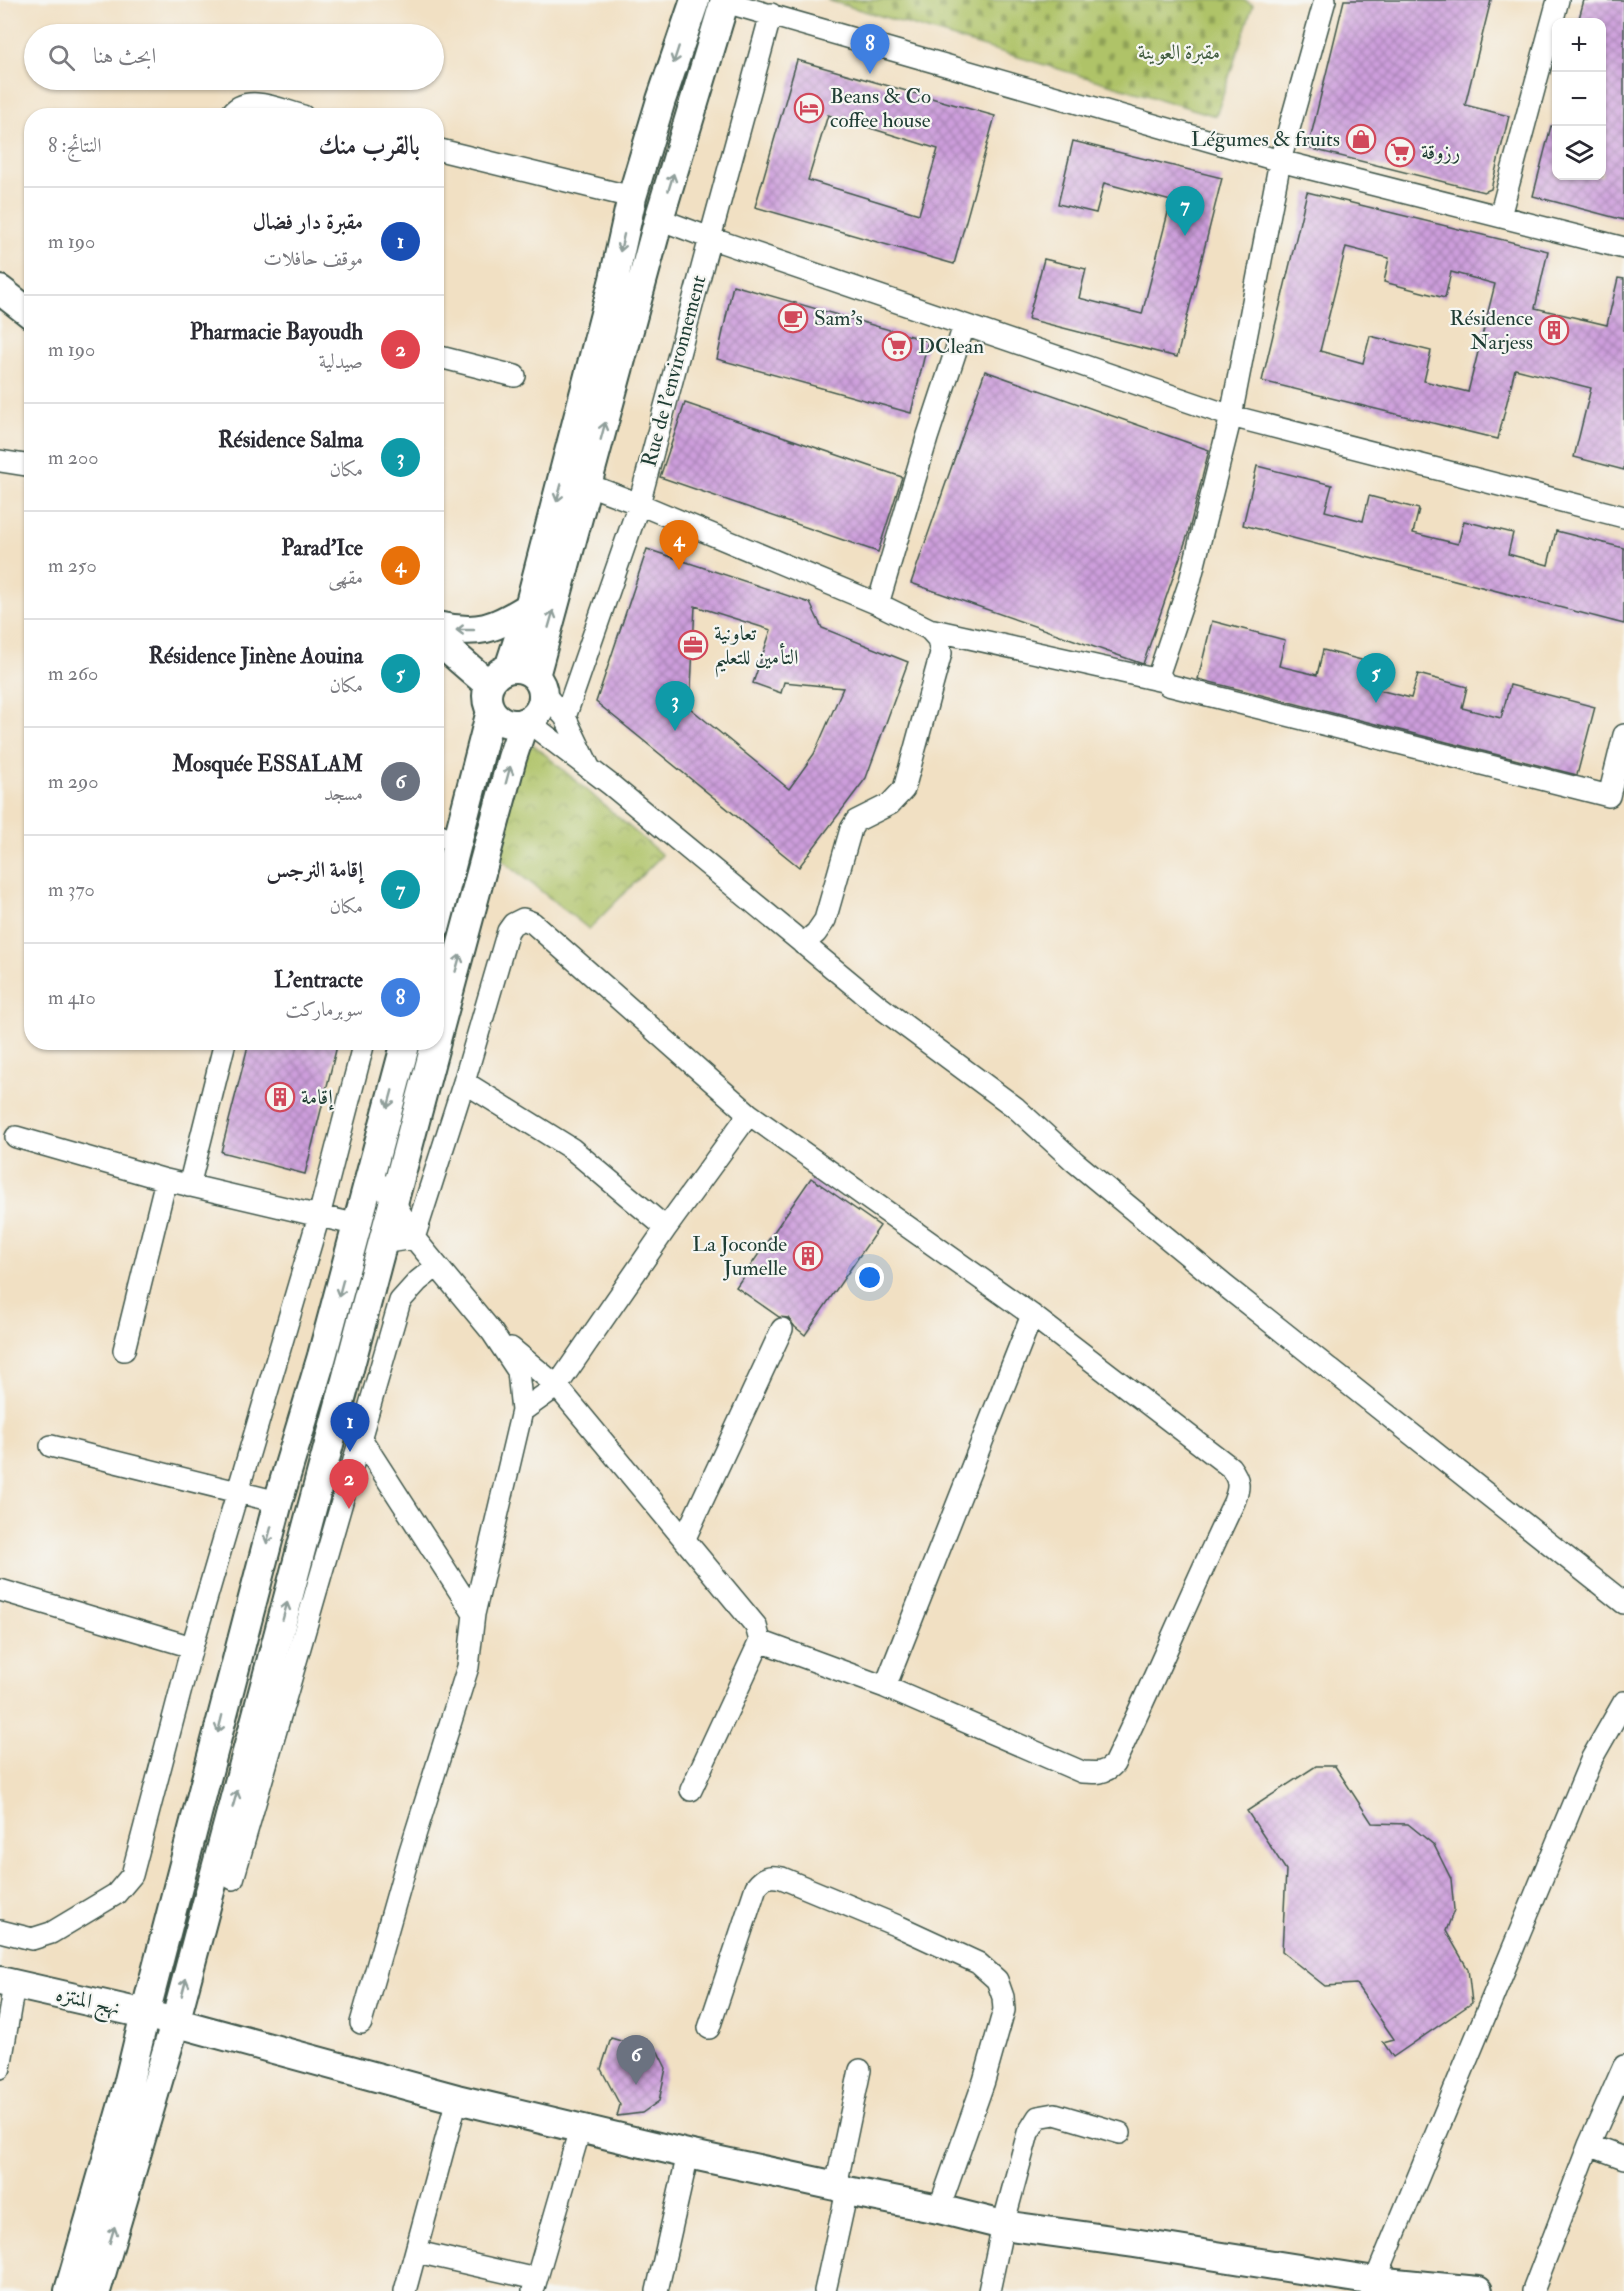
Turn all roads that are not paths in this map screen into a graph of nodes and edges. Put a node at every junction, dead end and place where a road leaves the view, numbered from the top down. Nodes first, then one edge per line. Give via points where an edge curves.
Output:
1 (695, 0) edge
2 (1324, 0) edge
3 (1557, 0) edge
4 (725, 1) edge
5 (771, 14) junction
6 (236, 108) edge
7 (273, 108) edge
8 (444, 151) edge
9 (1280, 161) junction
10 (632, 197) junction
11 (1500, 216) junction
12 (659, 219) junction
13 (710, 238) junction
14 (1624, 248) edge
15 (0, 290) edge
16 (24, 309) edge
17 (964, 326) junction
18 (444, 358) edge
19 (515, 376) dead end
20 (1231, 416) junction
21 (0, 461) edge
22 (24, 465) edge
23 (589, 485) junction
24 (639, 504) junction
25 (1624, 517) edge
26 (878, 604) junction
27 (529, 607) junction
28 (444, 628) edge
29 (929, 629) junction
30 (444, 644) edge
31 (1163, 681) junction
32 (514, 686) junction
33 (565, 717) junction
34 (526, 722) junction
35 (1624, 735) edge
36 (591, 770) junction
37 (1617, 798) edge
38 (447, 838) edge
39 (444, 862) edge
40 (803, 944) junction
41 (444, 1011) edge
42 (223, 1050) edge
43 (362, 1050) edge
44 (404, 1050) edge
45 (434, 1050) edge
46 (464, 1082) junction
47 (749, 1114) junction
48 (16, 1137) dead end
49 (370, 1174) junction
50 (166, 1180) junction
51 (189, 1186) junction
52 (393, 1199) junction
53 (319, 1216) junction
54 (358, 1225) junction
55 (666, 1228) junction
56 (414, 1238) junction
57 (381, 1244) junction
58 (437, 1266) junction
59 (1032, 1315) junction
60 (782, 1329) dead end
61 (492, 1332) junction
62 (124, 1350) dead end
63 (557, 1386) junction
64 (522, 1411) junction
65 (360, 1437) junction
66 (51, 1446) dead end
67 (239, 1492) junction
68 (278, 1502) junction
69 (685, 1538) junction
70 (0, 1590) edge
71 (1624, 1604) edge
72 (474, 1614) junction
73 (760, 1641) junction
74 (192, 1647) junction
75 (885, 1687) junction
76 (1624, 1702) edge
77 (692, 1790) dead end
78 (233, 1879) dead end
79 (0, 1931) edge
80 (7, 1983) edge
81 (145, 2014) junction
82 (175, 2023) junction
83 (361, 2023) dead end
84 (709, 2028) dead end
85 (1624, 2066) edge
86 (0, 2068) edge
87 (860, 2070) dead end
88 (457, 2099) junction
89 (580, 2129) junction
90 (1120, 2133) dead end
91 (1589, 2145) junction
92 (688, 2154) junction
93 (1624, 2158) edge
94 (842, 2188) junction
95 (939, 2209) junction
96 (1003, 2225) junction
97 (417, 2252) junction
98 (1375, 2281) junction
99 (535, 2285) edge
100 (69, 2291) edge
101 (96, 2291) edge
102 (405, 2291) edge
103 (657, 2291) edge
104 (825, 2291) edge
105 (989, 2291) edge
106 (1476, 2291) edge
107 (1533, 2291) edge

1 -> 10 main road
2 - 9 street
3 - 11 street
4 - 5 street
12 -> 4 main road
5 - 9 street
5 - 13 street, Rue de l'environnement
6 - 7 street via 251,102
8 - 10 street
9 - 11 street
9 - 20 street
10 -> 27 main road
11 - 14 street
12 - 13 street
23 -> 12 main road
13 - 17 street
13 - 24 street, Rue de l'environnement
15 - 16 main road
17 - 20 street
17 - 26 street
18 - 19 street
20 - 25 street
20 - 31 street via 1190,581 1159,673
21 - 22 street
23 - 24 street
32 -> 23 main road
24 - 26 street
24 - 33 street, Rue de l'environnement
26 - 29 street
27 -> 28 main road via 501,624 483,629
27 - 32 main road
29 - 31 street
29 - 40 street via 938,639 941,653 904,789 890,804 856,821 850,830 825,920
30 - 32 main road
31 - 37 street
32 - 33 street
32 - 34 main road via 506,722
32 - 34 main road via 542,704
32 - 38 main road
33 - 36 street
34 - 36 street
41 -> 34 main road via 512,758
35 - 37 street
36 - 40 street
38 - 39 main road
40 - 71 street via 1016,1108 1224,1285
42 - 51 street
43 - 53 street
44 -> 49 main road
45 - 52 main road
46 - 47 street via 508,931 523,919 533,923
46 - 55 street via 572,1149
46 - 56 street
47 - 55 street
47 - 59 street
48 - 50 street
49 - 52 street
49 - 54 main road
50 - 51 street
50 - 62 street
51 - 53 street
52 - 56 street
52 - 57 main road
53 - 54 street
53 - 67 street
54 -> 68 main road
55 - 63 street
56 - 57 street
56 - 58 street
82 -> 57 main road
58 - 61 street
58 - 65 street via 400,1301
59 - 75 street
59 - 75 street via 1230,1467 1240,1488 1142,1707 1107,1771 1082,1772
60 - 69 street
61 - 63 street
61 - 64 street via 518,1371
63 - 64 street
63 - 69 street
64 - 72 street
65 - 72 street
65 - 78 street
66 - 67 street
67 - 68 street
67 - 74 street
68 -> 81 main road
69 - 73 street via 756,1626
70 - 74 street
72 - 83 street via 468,1667
73 - 75 street
73 - 77 street
74 - 79 street via 132,1875 116,1894 51,1933 32,1939
76 - 98 street via 1592,1758
80 - 81 main road, نهج المنتزه
80 - 86 street
81 - 82 main road, نهج المنتزه
81 - 100 main road
82 - 88 main road, نهج المنتزه
101 -> 82 main road
84 - 95 street via 756,1887 763,1878 782,1878 978,1963 997,1980 1004,2010 984,2081
85 - 91 street
87 - 94 street
88 - 89 main road, نهج المنتزه
88 - 97 street
89 - 92 main road, نهج المنتزه
89 - 99 street
90 - 96 street via 1055,2114 1038,2117 1028,2133
91 - 93 street
91 - 107 street
92 - 94 main road, نهج المنتزه
92 - 103 street
94 - 95 main road, نهج المنتزه
94 - 104 street
95 - 96 main road, نهج المنتزه
96 - 98 main road, نهج المنتزه
96 - 105 street
97 - 99 street
97 - 102 street
98 - 106 main road, نهج المنتزه

